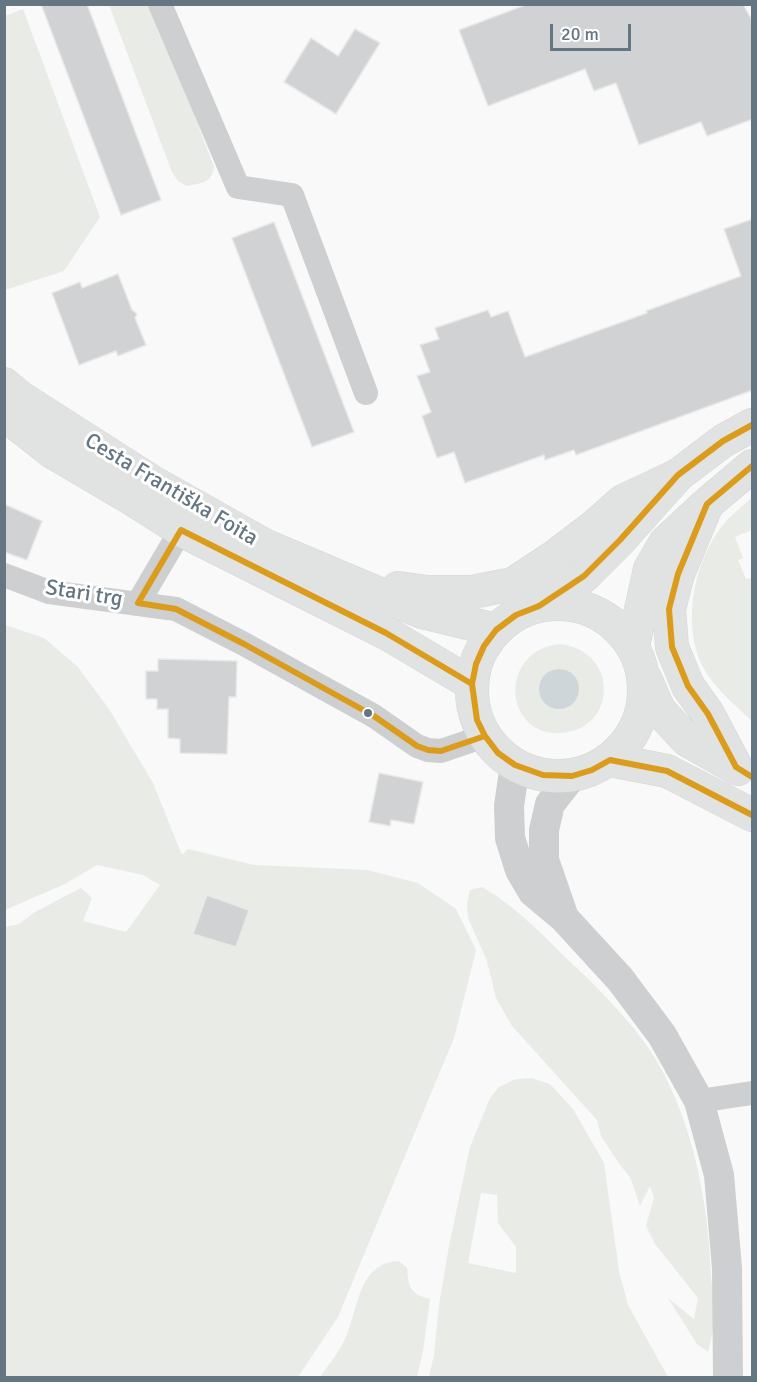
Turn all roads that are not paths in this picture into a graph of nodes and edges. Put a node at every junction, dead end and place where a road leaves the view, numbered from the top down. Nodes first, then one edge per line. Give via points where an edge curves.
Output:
1 (160, 4) edge
2 (4, 384) edge
3 (366, 393) dead end
4 (4, 414) edge
5 (753, 425) edge
6 (753, 466) edge
7 (678, 475) junction
8 (707, 504) junction
9 (181, 530) junction
10 (4, 574) edge
11 (346, 579) junction
12 (138, 603) junction
13 (539, 606) junction
14 (496, 630) junction
15 (638, 659) junction
16 (472, 684) junction
17 (485, 736) junction
18 (610, 760) junction
19 (515, 765) junction
20 (744, 772) edge
21 (572, 776) junction
22 (753, 815) edge
23 (564, 918) junction
24 (753, 1093) edge
25 (699, 1101) junction
26 (728, 1377) edge

1 - 3 street via 238,188 292,195
2 - 11 main road, Cesta Františka Foita via 154,483 266,546
4 - 9 main road, Cesta Františka Foita via 51,451
5 - 7 main road via 723,441
6 - 8 main road
7 - 11 main road, Cesta Františka Foita via 623,501 554,557 513,584 472,592 428,592
7 - 13 main road via 584,576
8 - 15 main road via 665,543 650,570
8 - 20 main road via 678,574 669,609 672,647 688,686
9 - 12 street
9 - 16 main road, Cesta Františka Foita via 386,633
10 - 12 street, Stari trg via 49,592
11 - 14 main road, Cesta Františka Foita via 422,612
12 - 17 street, Stari trg via 176,609 374,716 417,746 441,751
13 - 14 main road via 516,615
13 - 15 main road via 566,604 592,611 615,625
14 - 16 main road via 484,646
15 - 18 main road via 645,691 643,711 635,730
15 - 20 main road via 659,710 687,740
16 - 17 main road via 477,720
17 - 19 main road via 498,753
18 - 21 main road
18 - 22 main road via 667,771
19 - 21 main road via 543,775
19 - 23 street via 509,806 510,838 519,870 532,892
21 - 23 street via 550,804 544,830 544,860
23 - 25 street via 620,979 662,1035
24 - 25 street
25 - 26 street via 719,1175 727,1268

